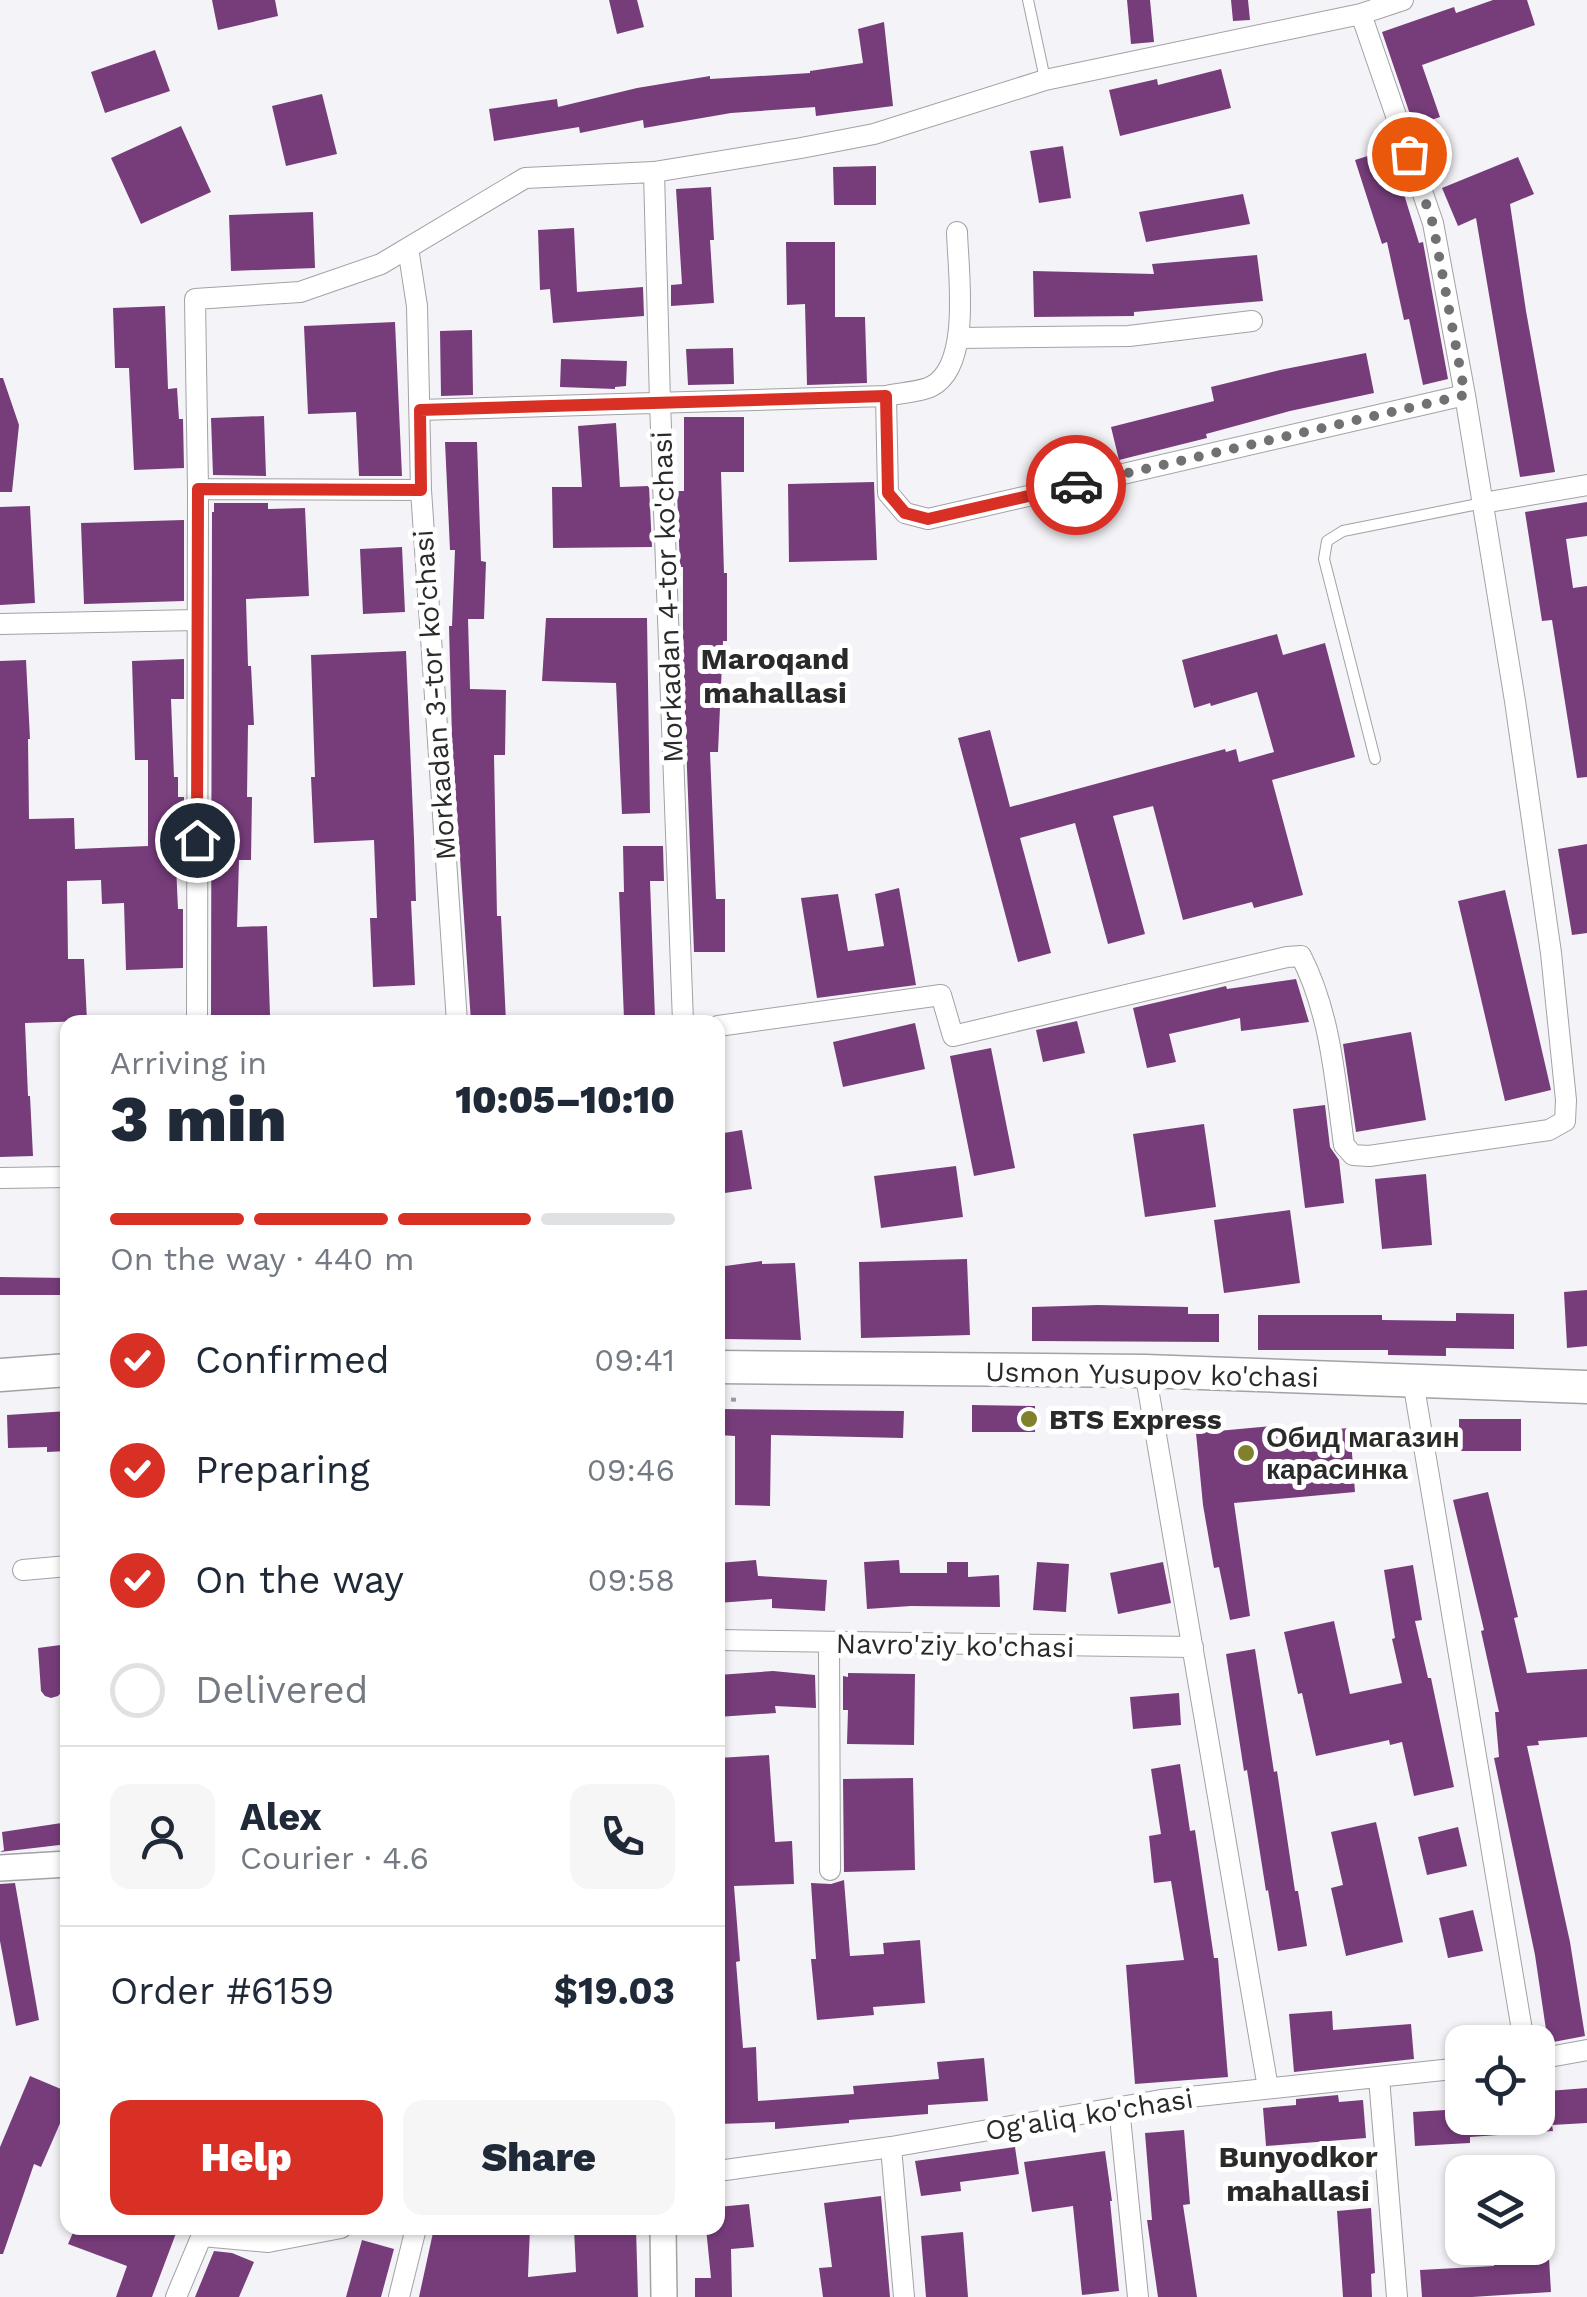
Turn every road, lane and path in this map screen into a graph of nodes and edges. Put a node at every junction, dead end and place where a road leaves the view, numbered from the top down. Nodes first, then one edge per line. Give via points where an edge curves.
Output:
1 (1028, 0) edge
2 (1403, 0) edge
3 (1362, 14) junction
4 (1045, 80) junction
5 (654, 172) junction
6 (957, 232) dead end
7 (408, 248) junction
8 (1252, 322) dead end
9 (959, 338) junction
10 (1465, 395) junction
11 (886, 396) junction
12 (660, 402) junction
13 (420, 410) junction
14 (1587, 485) edge
15 (198, 489) junction
16 (421, 490) junction
17 (1483, 503) junction
18 (197, 620) junction
19 (0, 624) edge
20 (1376, 759) dead end
21 (198, 1015) edge
22 (456, 1015) edge
23 (683, 1015) edge
24 (725, 1025) edge
25 (60, 1177) edge
26 (0, 1178) edge
27 (725, 1366) edge
28 (60, 1371) edge
29 (1145, 1372) junction
30 (0, 1375) edge
31 (1414, 1381) junction
32 (1587, 1387) edge
33 (725, 1399) edge
34 (740, 1400) dead end
35 (60, 1567) edge
36 (24, 1570) dead end
37 (725, 1640) edge
38 (830, 1644) junction
39 (1194, 1647) junction
40 (60, 1864) edge
41 (0, 1868) edge
42 (830, 1870) dead end
43 (1521, 2025) edge
44 (1587, 2050) edge
45 (1555, 2056) edge
46 (1445, 2070) edge
47 (1379, 2078) junction
48 (1268, 2088) junction
49 (1119, 2107) junction
50 (891, 2146) junction
51 (725, 2170) edge
52 (203, 2235) edge
53 (223, 2235) edge
54 (304, 2235) edge
55 (414, 2235) edge
56 (663, 2235) edge
57 (176, 2297) edge
58 (399, 2297) edge
59 (664, 2297) edge
60 (904, 2297) edge
61 (1138, 2297) edge
62 (1397, 2297) edge

1 - 4 lane
2 - 3 street
3 - 4 street
3 - 10 street via 1433,224
4 - 5 street via 874,134
5 - 7 street via 526,178
5 - 12 street, Morkadan 4-tor ko'chasi
6 - 9 street
7 - 13 street, Morkadan 3-tor ko'chasi
7 - 15 street via 300,292 194,299
8 - 9 street via 1129,336
9 - 11 street via 952,368 932,387
10 - 11 street via 928,519 905,513 888,493
10 - 17 street
11 - 12 street
12 - 13 street
12 - 23 street, Morkadan 4-tor ko'chasi
13 - 16 street, Morkadan 3-tor ko'chasi
14 - 17 street
15 - 16 street
15 - 18 street
16 - 22 street, Morkadan 3-tor ko'chasi
17 - 20 lane via 1343,531 1327,541 1324,559
17 - 24 street via 1551,953 1565,1121 1549,1130 1354,1155 1344,1145 1326,1021 1300,956 953,1036 941,995
18 - 19 street
18 - 21 street
25 - 26 street
27 - 29 main road, Usmon Yusupov ko'chasi
28 - 30 main road
29 - 31 main road, Usmon Yusupov ko'chasi
29 - 39 street
31 - 32 main road, Usmon Yusupov ko'chasi
31 - 43 street
33 - 34 path
35 - 36 street
37 - 38 street, Navro'ziy ko'chasi
38 - 39 street, Navro'ziy ko'chasi
38 - 42 street
39 - 48 street
40 - 41 street
44 - 45 street
46 - 47 street, Og'aliq ko'chasi
47 - 48 street, Og'aliq ko'chasi
47 - 62 street
48 - 49 street, Og'aliq ko'chasi
49 - 50 street, Og'aliq ko'chasi
49 - 61 street
50 - 51 street, Og'aliq ko'chasi
50 - 60 street
52 - 57 street
53 - 54 street via 268,2242
55 - 58 street
56 - 59 street

